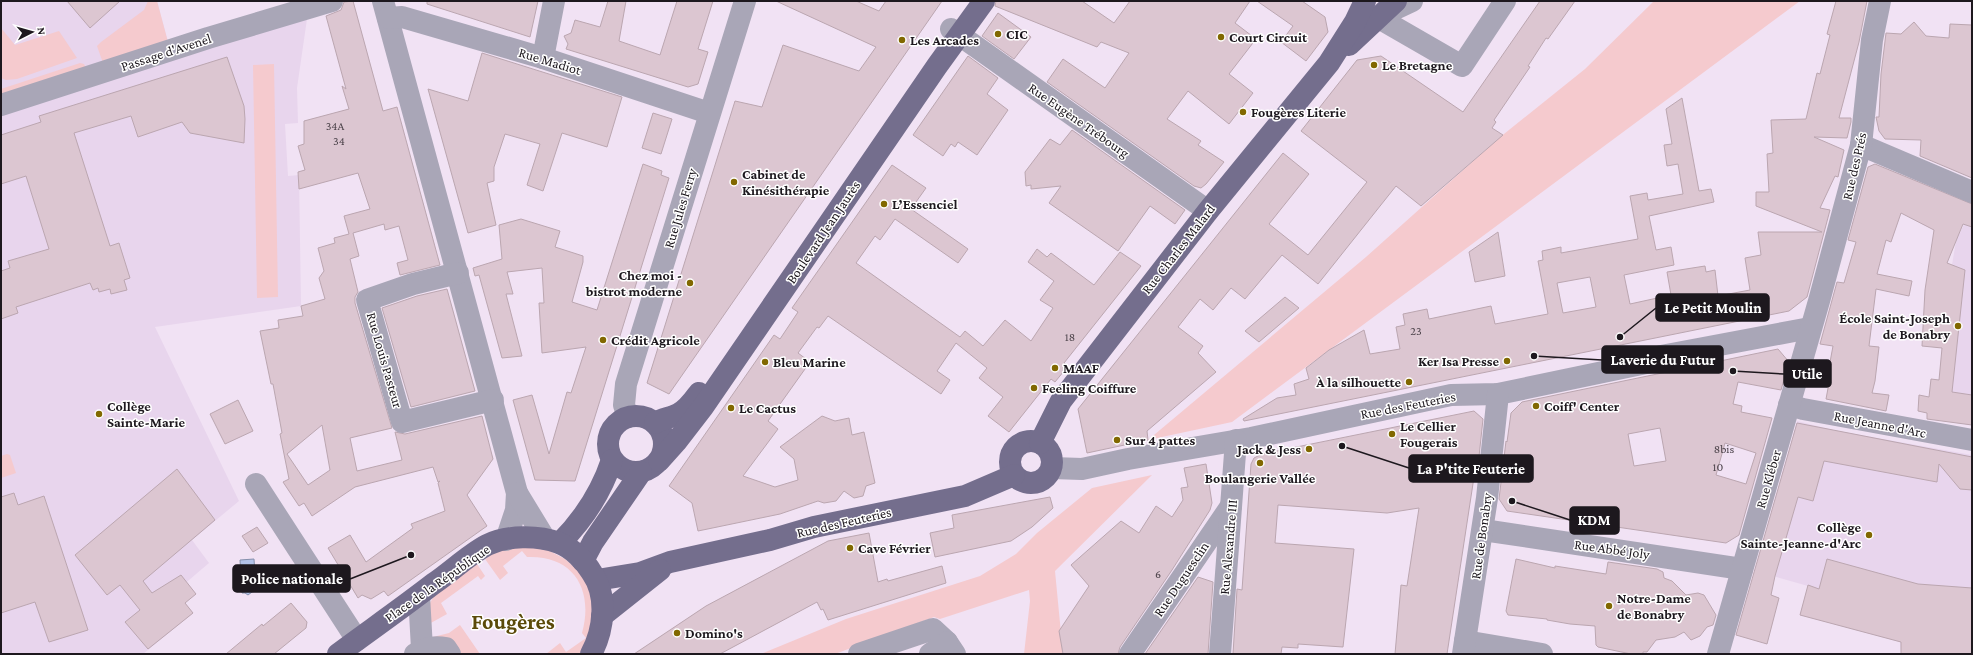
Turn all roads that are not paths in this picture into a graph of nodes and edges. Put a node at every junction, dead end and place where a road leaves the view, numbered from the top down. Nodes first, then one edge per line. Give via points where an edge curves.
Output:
1 (332, 1) edge
2 (554, 1) edge
3 (745, 1) edge
4 (970, 1) edge
5 (984, 1) edge
6 (1396, 1) edge
7 (1412, 1) edge
8 (1505, 1) edge
9 (1880, 1) edge
10 (386, 9) edge
11 (1363, 13) edge
12 (955, 32) junction
13 (543, 58) junction
14 (1, 105) edge
15 (710, 113) junction
16 (1861, 144) junction
17 (1972, 192) edge
18 (1208, 211) junction
19 (458, 273) junction
20 (1810, 328) junction
21 (1498, 394) junction
22 (493, 400) junction
23 (1789, 405) junction
24 (628, 417) junction
25 (655, 423) junction
26 (1236, 440) junction
27 (1972, 440) edge
28 (1040, 443) junction
29 (612, 460) junction
30 (650, 466) junction
31 (1052, 468) junction
32 (1014, 475) junction
33 (256, 484) dead end
34 (517, 493) junction
35 (1231, 505) junction
36 (1483, 530) junction
37 (506, 540) junction
38 (552, 541) junction
39 (583, 561) junction
40 (670, 562) junction
41 (1742, 569) junction
42 (597, 580) junction
43 (419, 595) junction
44 (602, 616) junction
45 (357, 640) junction
46 (1464, 648) edge
47 (944, 650) edge
48 (418, 652) edge
49 (338, 654) edge
50 (450, 654) edge
51 (591, 654) edge
52 (858, 654) edge
53 (1130, 654) edge
54 (1220, 654) edge
55 (1542, 654) edge
56 (1718, 654) edge

1 - 14 street, Passage d'Avenel
2 - 13 street
3 - 15 street, Rue Jules Ferry
4 - 12 main road, Boulevard Jean Jaurès
5 - 12 main road, Boulevard Jean Jaurès
6 - 11 main road, Rue Charles Malard
7 - 11 street
8 - 11 street via 1462,66
9 - 16 street, Rue des Prés via 1872,40
10 - 13 street, Rue Madiot via 402,18
10 - 19 street
11 - 18 main road, Rue Charles Malard via 1329,63
12 - 18 street, Rue Eugène Trébourg
12 - 25 main road, Boulevard Jean Jaurès via 692,402 679,413
12 - 30 main road, Boulevard Jean Jaurès via 937,66 703,407 676,442
13 - 15 street, Rue Madiot
15 - 24 street, Rue Jules Ferry via 626,384 624,405
16 - 17 street
16 - 20 street, Rue des Prés
18 - 28 main road, Rue Charles Malard via 1061,401
19 - 22 street
19 - 22 street, Rue Louis Pasteur via 413,284 367,300 402,422
20 - 21 street, Rue des Feuteries via 1661,356 1651,362
20 - 23 street, Rue Kléber
21 - 26 street, Rue des Feuteries via 1450,395
21 - 36 street, Rue de Bonabry
22 - 34 street
23 - 27 street, Rue Jeanne d'Arc
23 - 41 street, Rue Kléber
24 - 25 main road via 647,418
24 - 29 main road via 618,421 608,439 608,450
25 - 30 main road via 664,440 663,451
26 - 31 street, Rue des Feuteries via 1082,469
26 - 35 street, Rue Alexandre III
28 - 31 main road via 1050,453
28 - 32 main road via 1025,442 1015,449 1010,460
29 - 30 main road via 625,470
29 - 38 main road via 607,476 576,527
30 - 39 main road, Boulevard Jean Jaurès via 593,542
31 - 32 main road via 1046,478 1036,483 1019,480
32 - 40 main road, Rue des Feuteries via 965,496 814,527 770,540
33 - 45 street
34 - 37 street via 516,510
34 - 38 street
35 - 53 street, Rue Duguesclin
35 - 54 street, Rue Alexandre III
36 - 41 street, Rue Abbé Joly
36 - 46 street, Rue de Bonabry
37 - 38 main road, Place de la République via 523,537
37 - 43 main road, Place de la République via 488,545
38 - 39 main road
39 - 42 main road
40 - 42 main road, Rue des Feuteries via 640,573
40 - 44 main road, Rue des Feuteries
41 - 56 street, Rue Kléber
42 - 44 main road via 602,601
43 - 45 main road, Place de la République
43 - 48 street
44 - 51 main road via 597,644
45 - 49 main road, Place de la République
46 - 55 street
47 - 52 street via 933,629
48 - 50 street via 434,646 446,648

